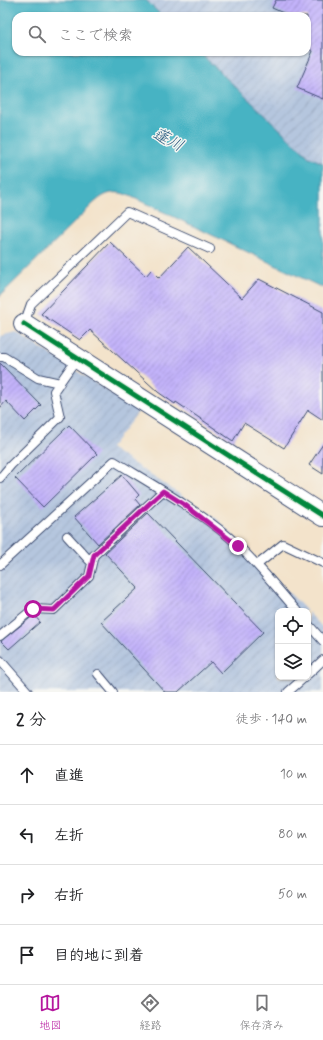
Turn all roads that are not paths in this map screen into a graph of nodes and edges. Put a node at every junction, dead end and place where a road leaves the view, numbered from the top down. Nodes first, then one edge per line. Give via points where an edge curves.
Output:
1 (210, 249) dead end
2 (24, 324) joint
3 (0, 357) edge
4 (77, 358) junction
5 (60, 383) junction
6 (0, 478) edge
7 (163, 491) junction
8 (323, 516) edge
9 (67, 536) dead end
10 (94, 555) junction
11 (323, 563) edge
12 (0, 565) edge
13 (257, 565) junction
14 (294, 608) edge
15 (311, 627) edge
16 (0, 636) edge
17 (323, 641) edge
18 (0, 660) edge
19 (323, 660) edge
20 (311, 671) edge
21 (98, 674) dead end
22 (302, 680) edge
23 (28, 692) edge
24 (113, 692) edge
25 (288, 692) edge

1 - 2 lane via 127,212 32,304
2 - 4 street
3 - 5 lane via 38,378
4 - 5 lane
4 - 8 street
5 - 6 lane via 54,391 60,417
7 - 10 lane
7 - 12 lane via 114,461
7 - 13 lane via 228,537
9 - 10 lane via 89,560
10 - 16 lane via 89,576 54,610 33,609
11 - 13 lane via 283,544
13 - 14 lane
15 - 17 lane
18 - 23 lane
19 - 20 lane
21 - 24 lane
22 - 25 lane

